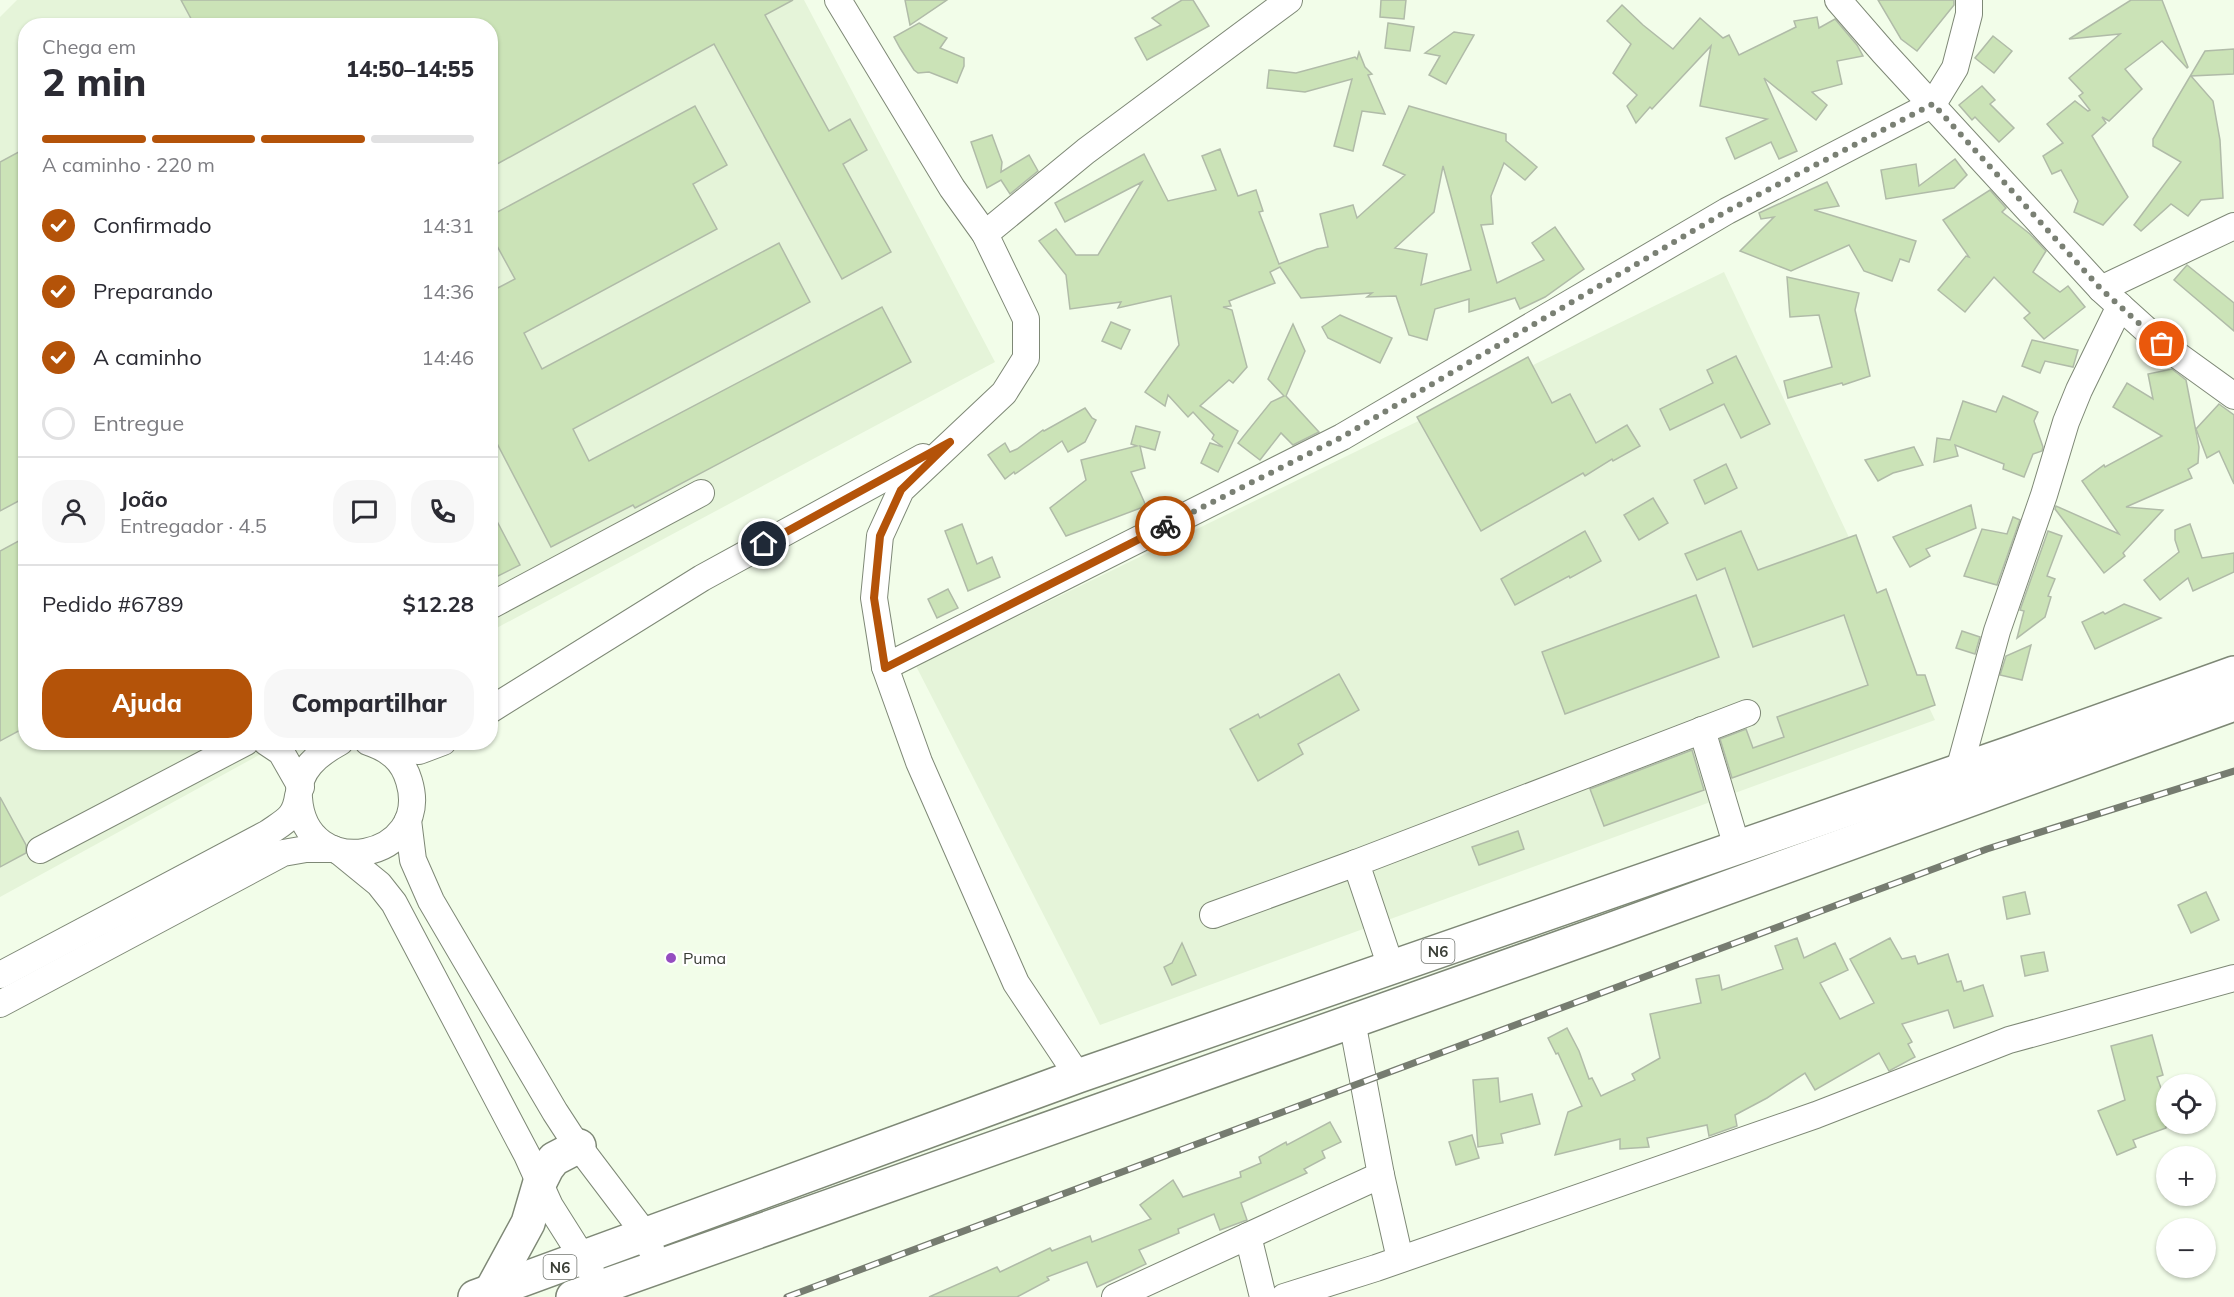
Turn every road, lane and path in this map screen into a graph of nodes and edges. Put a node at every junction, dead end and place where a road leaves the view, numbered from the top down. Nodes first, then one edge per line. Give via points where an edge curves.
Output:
1 (838, 0) edge
2 (1289, 0) edge
3 (1839, 0) edge
4 (1970, 0) edge
5 (1933, 104) junction
6 (2234, 226) edge
7 (985, 234) junction
8 (2101, 289) junction
9 (2120, 306) junction
10 (2234, 396) edge
11 (950, 442) junction
12 (701, 493) dead end
13 (498, 602) edge
14 (885, 668) junction
15 (2234, 673) edge
16 (2234, 704) edge
17 (498, 705) edge
18 (1747, 713) dead end
19 (1702, 730) junction
20 (231, 750) edge
21 (277, 750) edge
22 (326, 750) edge
23 (383, 750) edge
24 (438, 750) edge
25 (1959, 770) junction
26 (300, 791) junction
27 (413, 794) junction
28 (408, 820) junction
29 (1737, 847) junction
30 (40, 850) dead end
31 (337, 851) junction
32 (1356, 864) junction
33 (1213, 915) dead end
34 (1391, 967) junction
35 (0, 975) edge
36 (2234, 978) edge
37 (0, 1004) edge
38 (1352, 1021) junction
39 (1078, 1076) junction
40 (579, 1146) junction
41 (1381, 1174) junction
42 (540, 1182) junction
43 (645, 1234) junction
44 (1248, 1236) junction
45 (582, 1259) junction
46 (1400, 1259) junction
47 (659, 1265) junction
48 (588, 1292) edge
49 (483, 1294) edge
50 (1115, 1297) edge
51 (1263, 1297) edge
52 (1284, 1297) edge

1 - 7 street via 952,188
2 - 7 street via 1086,151
3 - 5 street
4 - 5 street via 1954,68
5 - 8 street
5 - 14 street via 1727,211 1342,437
6 - 8 street
7 - 11 street via 1026,319 1026,358 1004,393
8 - 9 street
9 - 10 street via 2162,344
9 - 25 street via 2066,422 1997,631
11 - 14 street via 901,490 880,536 874,598
11 - 17 street via 702,578
12 - 13 street
14 - 39 street via 919,762 1016,983
15 - 25 highway, N6
16 - 38 highway, N6
18 - 19 street
19 - 29 street
19 - 32 street
20 - 30 street
21 - 26 street
22 - 26 street via 303,774
23 - 27 street via 405,768
24 - 27 street
25 - 29 highway, N6
26 - 31 street via 303,819 314,836
26 - 35 street via 297,810 268,833
27 - 28 street
28 - 31 street via 393,840 380,849 352,854
28 - 40 street via 412,860 432,901 528,1068
29 - 34 highway, N6
31 - 37 street via 283,853
31 - 42 street via 379,884 394,903
32 - 33 street
32 - 34 street
34 - 39 highway, N6
36 - 46 street via 2009,1040 1816,1115
38 - 41 street
38 - 47 highway, N6
39 - 43 highway, N6
40 - 42 highway via 554,1159
40 - 43 street
41 - 44 street
41 - 46 street
42 - 45 street
42 - 49 highway via 528,1223
43 - 45 highway, N6
43 - 47 street
44 - 50 street
44 - 51 street
45 - 48 street
45 - 49 highway, N6
46 - 52 street
47 - 48 highway, N6

